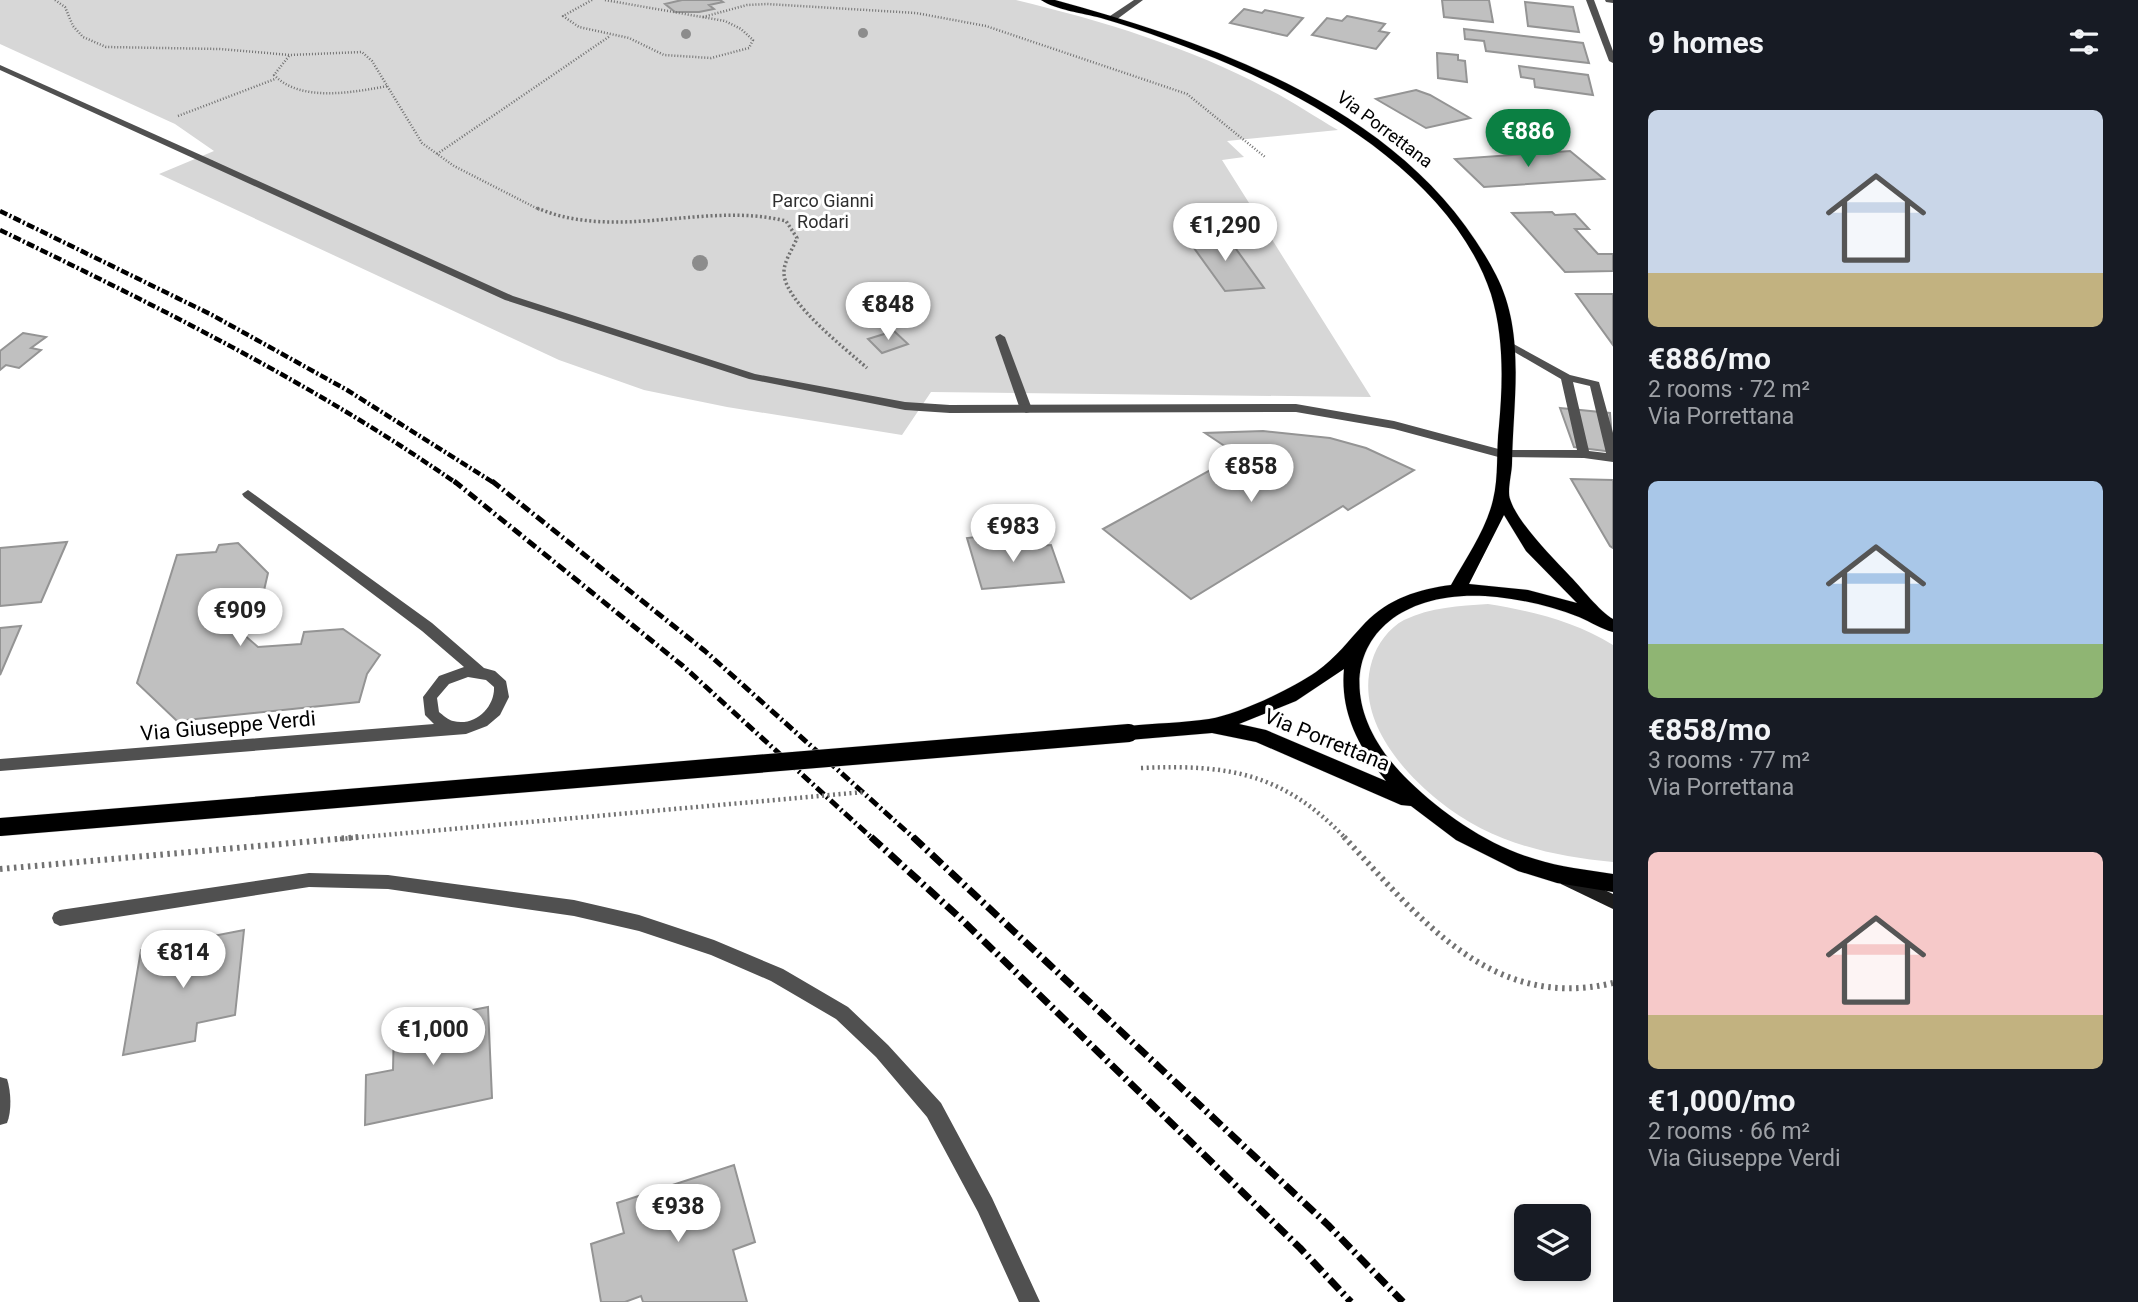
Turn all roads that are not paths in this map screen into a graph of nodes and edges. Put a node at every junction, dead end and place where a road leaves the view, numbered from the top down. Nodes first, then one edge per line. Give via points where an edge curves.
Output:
1 (1045, 0) edge
2 (1139, 0) edge
3 (1590, 0) edge
4 (1114, 18) junction
5 (1613, 61) edge
6 (0, 67) edge
7 (1000, 338) dead end
8 (1508, 344) junction
9 (1566, 377) junction
10 (1026, 409) junction
11 (1502, 454) junction
12 (1584, 454) junction
13 (1613, 457) edge
14 (248, 494) dead end
15 (1501, 498) junction
16 (1457, 590) junction
17 (1609, 624) edge
18 (1366, 632) junction
19 (478, 671) junction
20 (1212, 726) junction
21 (460, 728) junction
22 (0, 765) edge
23 (1421, 805) junction
24 (0, 827) edge
25 (1560, 875) junction
26 (1613, 883) edge
27 (1613, 902) edge
28 (60, 918) dead end
29 (0, 1086) edge
30 (0, 1116) edge
31 (1030, 1302) edge

1 - 4 main road, Via Porrettana
2 - 4 street
3 - 5 street
4 - 8 main road, Via Porrettana via 1208,49 1255,71 1304,96 1387,152 1447,209 1476,252 1490,276
6 - 10 street via 509,298 753,377 905,406
7 - 10 street
8 - 9 street
8 - 11 main road, Via Porrettana via 1510,381
9 - 12 street
9 - 13 street via 1595,384
10 - 11 street via 1296,408 1394,425
11 - 12 street
11 - 15 main road, Via Porrettana
12 - 13 street
14 - 19 street, Via Giuseppe Verdi via 427,627
15 - 16 main road, Via Porrettana
15 - 17 main road via 1532,547
16 - 17 main road via 1517,594
16 - 18 main road via 1420,597 1389,611
18 - 20 main road, Via Porrettana via 1341,665 1325,675 1292,695
18 - 23 main road via 1354,654 1350,681 1354,710 1390,774
19 - 21 street, Via Giuseppe Verdi via 497,679 502,687 500,706 484,721
19 - 21 street via 455,674 430,696 429,706 438,722
20 - 23 main road, Via Porrettana via 1259,734
20 - 24 main road, Via Porrettana, bridge
21 - 22 street, Via Giuseppe Verdi
23 - 25 main road via 1488,849
25 - 26 main road
25 - 27 street
28 - 31 street via 309,880 388,882 574,908 714,948 777,975 842,1013 934,1110
29 - 30 street

